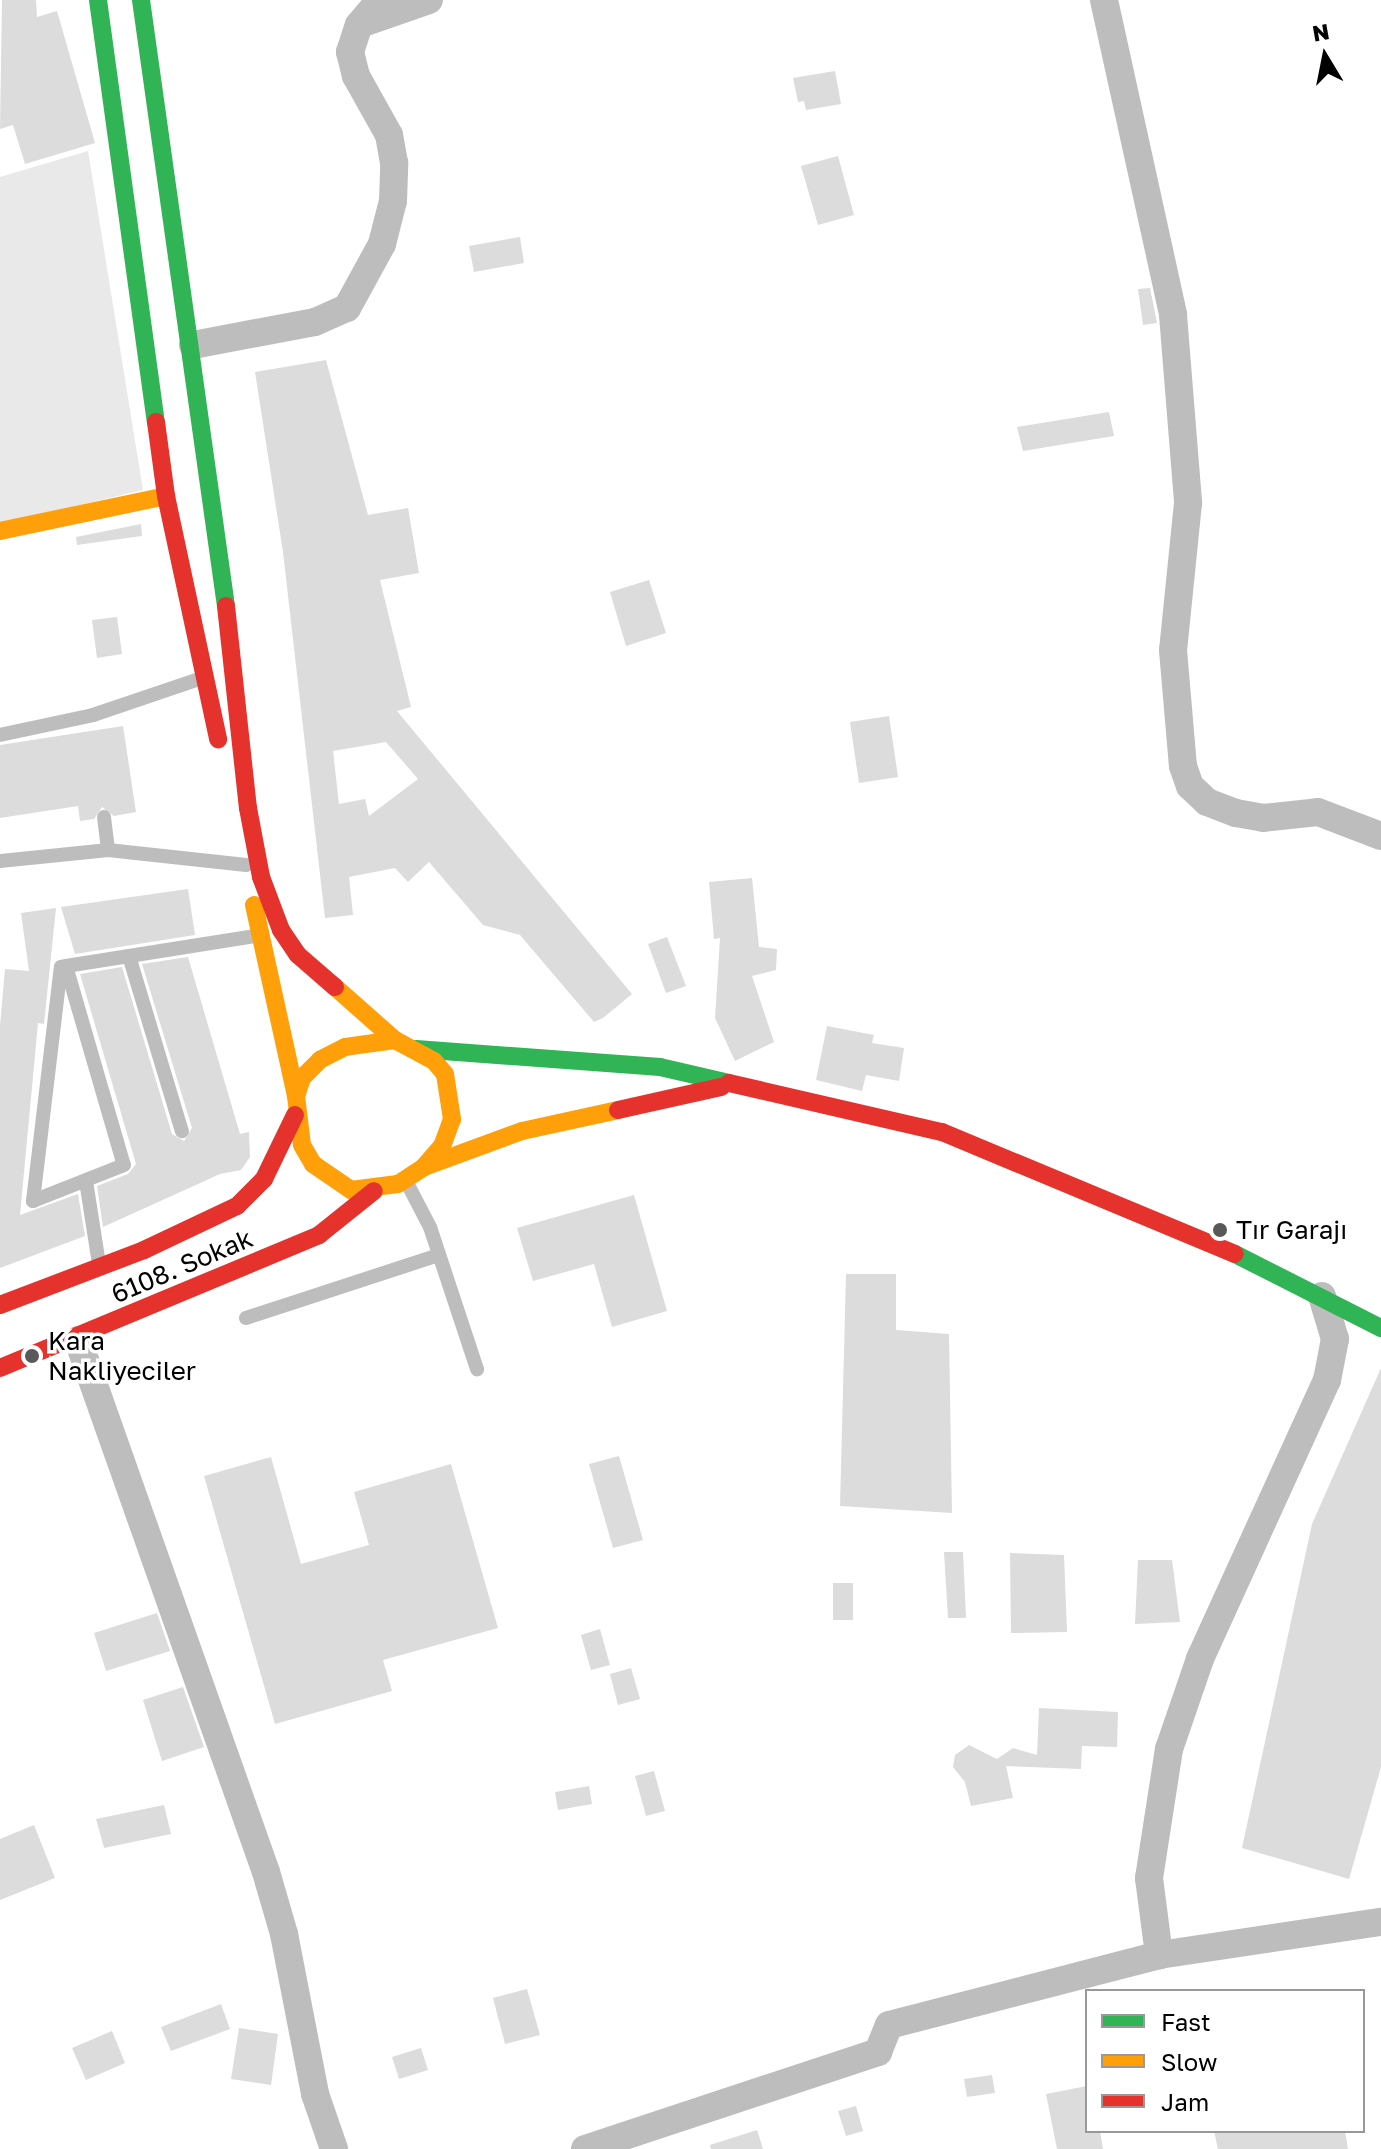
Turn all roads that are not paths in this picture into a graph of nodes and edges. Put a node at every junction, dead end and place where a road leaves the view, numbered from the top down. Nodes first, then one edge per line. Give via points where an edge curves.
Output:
1 (98, 0) edge
2 (141, 0) edge
3 (380, 0) edge
4 (429, 0) edge
5 (1104, 0) edge
6 (359, 25) junction
7 (193, 345) junction
8 (166, 496) junction
9 (0, 531) edge
10 (205, 677) junction
11 (0, 735) edge
12 (104, 817) dead end
13 (1381, 836) edge
14 (108, 850) junction
15 (0, 861) edge
16 (246, 865) junction
17 (261, 935) junction
18 (129, 956) junction
19 (66, 966) junction
20 (395, 1040) junction
21 (416, 1049) junction
22 (731, 1085) junction
23 (295, 1105) junction
24 (182, 1131) dead end
25 (424, 1167) junction
26 (405, 1179) junction
27 (86, 1181) junction
28 (374, 1191) junction
29 (439, 1255) junction
30 (99, 1267) junction
31 (1322, 1296) junction
32 (0, 1305) edge
33 (246, 1318) dead end
34 (1381, 1328) edge
35 (78, 1340) junction
36 (0, 1368) edge
37 (477, 1369) dead end
38 (1381, 1922) edge
39 (1159, 1955) junction
40 (334, 2149) edge
41 (585, 2149) edge

1 - 8 main road
2 - 7 main road
3 - 6 street
4 - 6 street
5 - 13 street via 1173,315 1188,503 1173,650 1183,766 1190,786 1207,802 1236,813 1263,818 1318,812
6 - 7 street via 350,52 356,76 389,135 394,163 393,201 382,244 347,308 315,322
7 - 20 main road via 248,808 261,877 281,930 298,955
8 - 9 main road
8 - 10 main road
10 - 11 lane via 94,723
10 - 16 main road
12 - 14 lane
14 - 15 lane
14 - 16 lane
16 - 17 main road
17 - 18 lane
17 - 23 main road
18 - 19 lane
18 - 24 lane
19 - 27 lane via 124,1165
19 - 27 lane via 61,967 33,1201
20 - 21 main road
20 - 23 main road via 345,1047 320,1060 302,1078
21 - 22 main road via 660,1067
21 - 25 main road via 445,1074 451,1095 452,1119 442,1146
22 - 25 main road via 522,1131
22 - 31 main road via 942,1132 1124,1205
23 - 28 main road via 313,1164 351,1190
23 - 30 main road, 6108. Sokak via 264,1179 237,1206
25 - 26 main road
26 - 28 main road
26 - 29 lane
27 - 30 lane
28 - 35 main road, 6108. Sokak via 319,1235
29 - 33 lane
29 - 37 lane
30 - 32 main road, 6108. Sokak
31 - 34 main road
31 - 39 street via 1335,1339 1327,1380 1200,1659 1169,1749 1149,1878
35 - 36 main road, 6108. Sokak
35 - 40 street via 266,1872 284,1934 315,2094
38 - 39 street
39 - 41 street via 889,2025 878,2052

